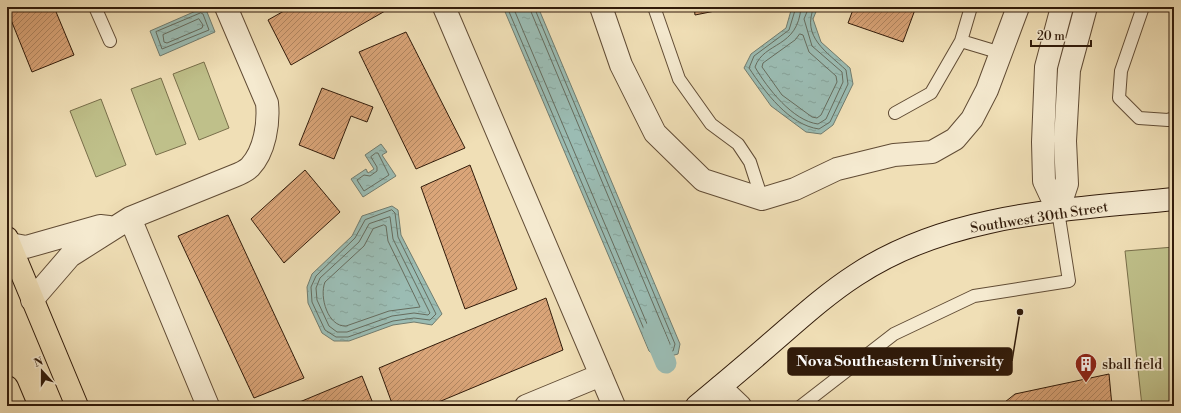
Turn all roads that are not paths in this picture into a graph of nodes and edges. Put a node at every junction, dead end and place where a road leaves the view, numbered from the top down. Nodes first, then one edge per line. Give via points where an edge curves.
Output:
1 (95, 7) edge
2 (226, 7) edge
3 (444, 7) edge
4 (601, 7) edge
5 (654, 7) edge
6 (971, 7) edge
7 (1018, 7) edge
8 (1062, 7) edge
9 (1086, 7) edge
10 (1143, 7) edge
11 (110, 41) dead end
12 (961, 41) junction
13 (1001, 53) junction
14 (895, 113) dead end
15 (1174, 118) edge
16 (762, 198) junction
17 (1174, 199) edge
18 (1058, 211) junction
19 (123, 223) junction
20 (8, 241) edge
21 (32, 300) junction
22 (601, 375) junction
23 (7, 387) edge
24 (720, 387) junction
25 (15, 406) edge
26 (77, 406) edge
27 (208, 406) edge
28 (526, 406) edge
29 (614, 406) edge
30 (697, 406) edge
31 (740, 406) edge
32 (801, 406) edge

1 - 11 lane
2 - 19 street via 267,102 266,134 256,159 249,168 234,176
3 - 22 street
4 - 16 street via 621,65 655,133 703,180
5 - 16 lane via 679,79 710,124 738,144 750,162
6 - 12 lane
7 - 13 street
8 - 18 street via 1046,67 1042,142 1044,181
9 - 18 street via 1069,70 1065,141 1067,184
10 - 15 lane via 1121,71 1120,98 1139,118
12 - 13 lane
12 - 14 lane via 931,93
13 - 16 street via 972,120 955,139 932,152 894,155 837,169 794,189
17 - 18 street, Southwest 30th Street
18 - 24 street, Southwest 30th Street via 965,228 921,241 885,258 829,294
18 - 32 lane via 1069,280 974,296 894,334
19 - 20 street via 100,226 26,248
19 - 21 street via 70,256
19 - 27 street
20 - 21 main road
21 - 26 main road
22 - 28 street
22 - 29 street
23 - 25 main road
24 - 30 street, Southwest 30th Street
24 - 31 street

